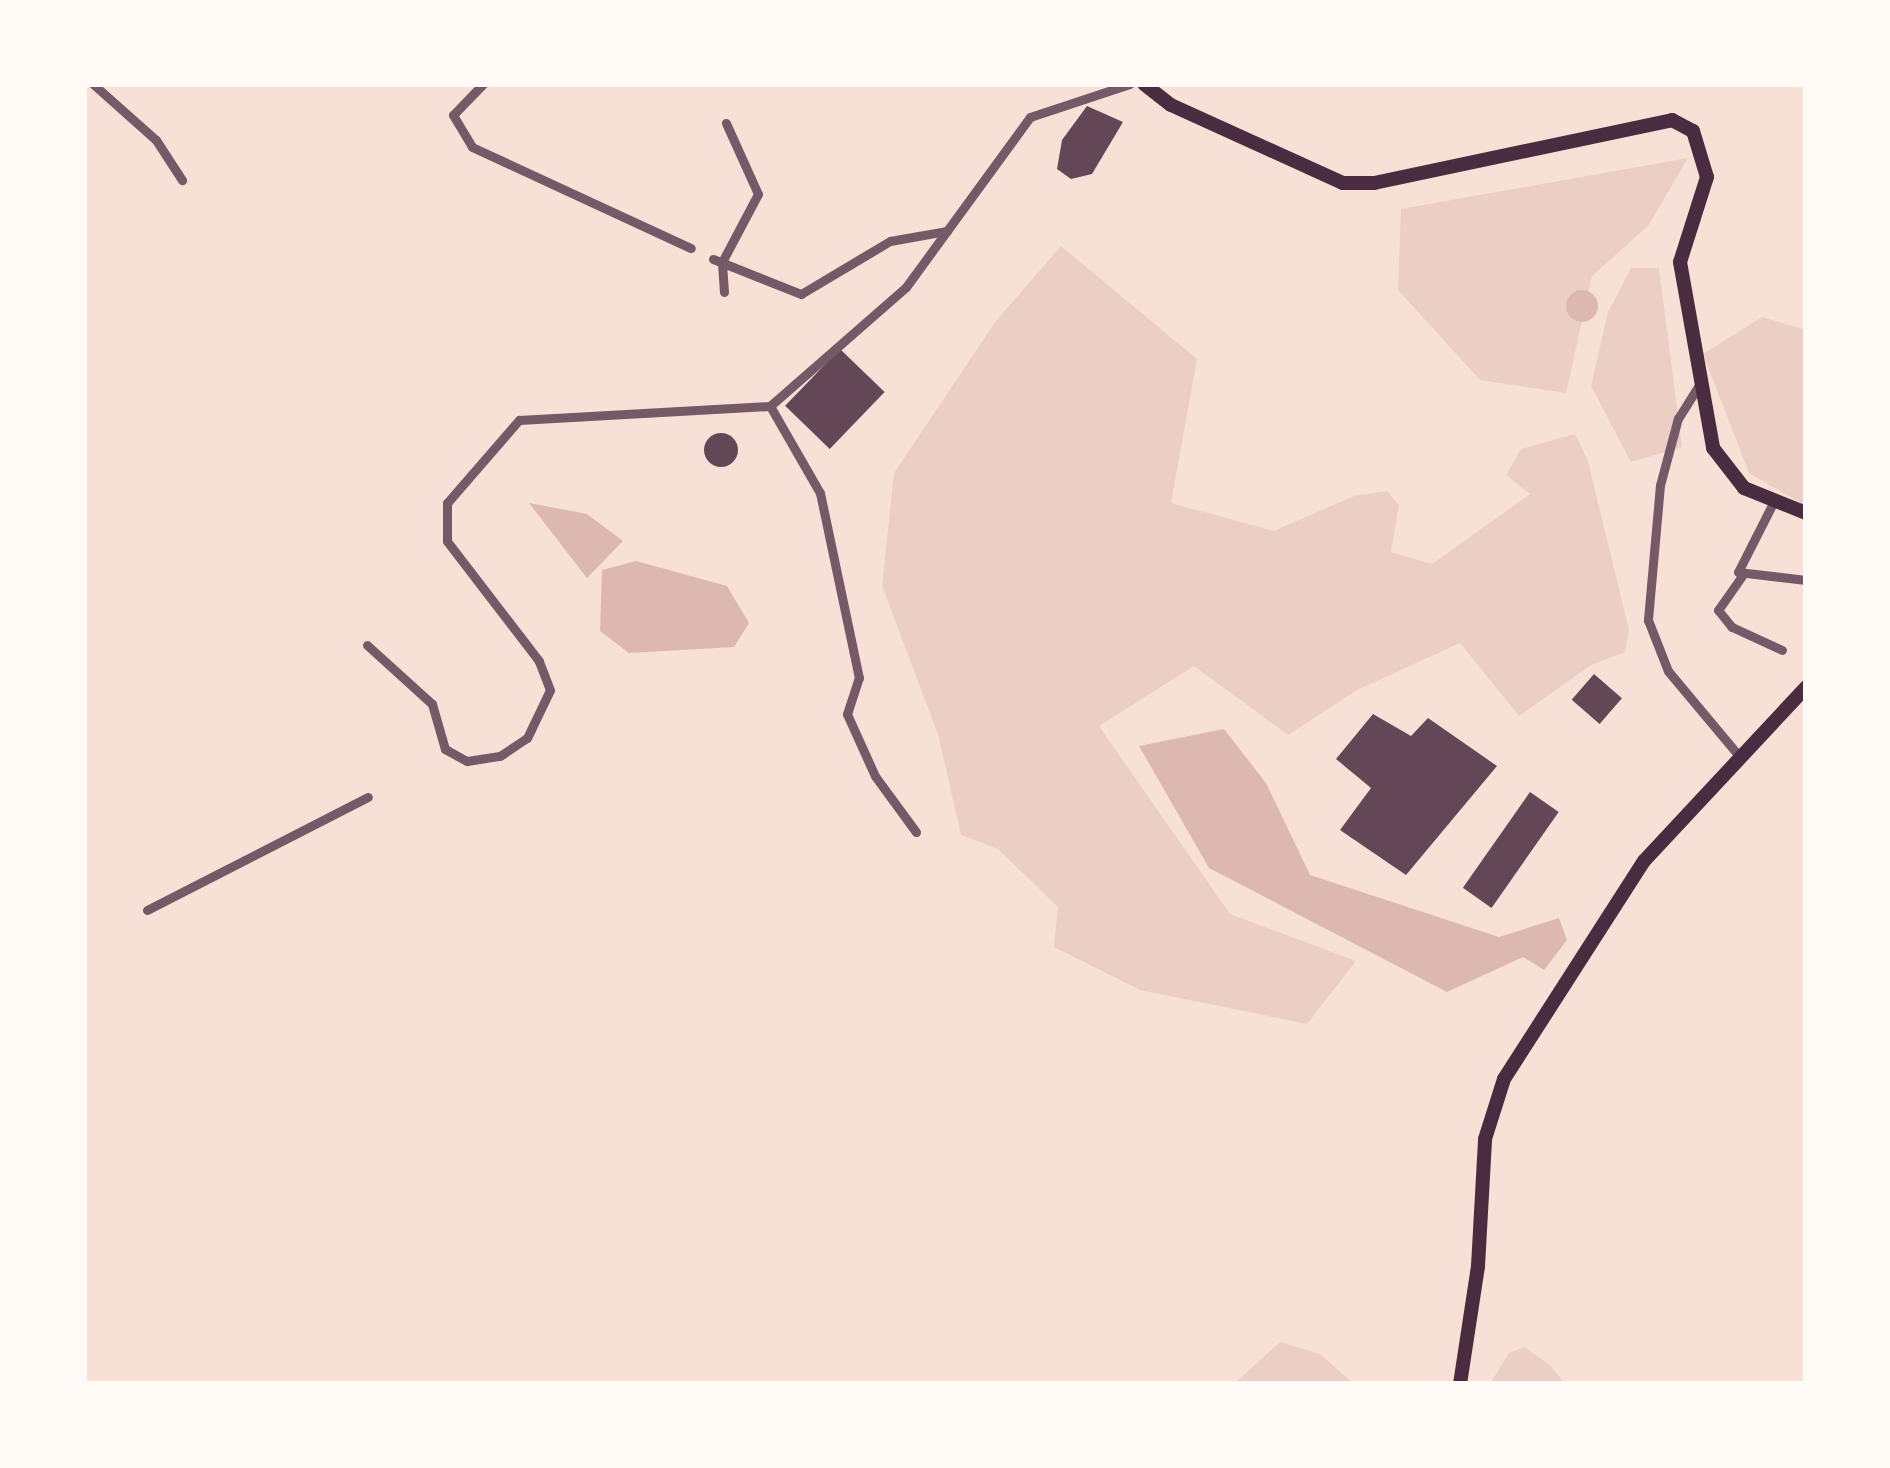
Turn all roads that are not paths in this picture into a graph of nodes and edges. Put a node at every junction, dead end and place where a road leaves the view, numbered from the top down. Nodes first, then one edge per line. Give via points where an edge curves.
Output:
1 (93, 84) edge
2 (483, 84) edge
3 (1130, 84) edge
4 (1144, 84) edge
5 (726, 123) dead end
6 (182, 181) dead end
7 (947, 231) junction
8 (691, 248) dead end
9 (718, 261) junction
10 (724, 292) dead end
11 (1700, 385) junction
12 (770, 406) junction
13 (1773, 503) junction
14 (1806, 513) edge
15 (1744, 572) junction
16 (1806, 580) edge
17 (367, 645) dead end
18 (1782, 650) dead end
19 (1806, 687) edge
20 (1739, 756) junction
21 (368, 797) dead end
22 (916, 832) dead end
23 (147, 910) dead end
24 (1460, 1384) edge

1 - 6 street via 156,140
2 - 8 street via 453,115 472,147
3 - 7 street via 1030,117
4 - 11 main road via 1172,105 1343,183 1374,184 1672,120 1693,130 1707,177 1680,262
5 - 9 street via 758,194
7 - 9 street via 890,241 801,293
7 - 12 street via 906,287
9 - 10 street
11 - 13 main road via 1713,448 1744,488
11 - 20 street via 1678,418 1660,485 1648,620 1668,671
12 - 17 street via 519,420 447,503 447,541 539,661 550,690 535,728 500,756 467,761 445,748 432,704
12 - 22 street via 820,493 859,678 848,714 875,776
13 - 14 main road
13 - 15 street
15 - 16 street
15 - 18 street via 1718,610 1732,627
19 - 20 main road
20 - 24 main road via 1644,861 1490,1111
21 - 23 street

